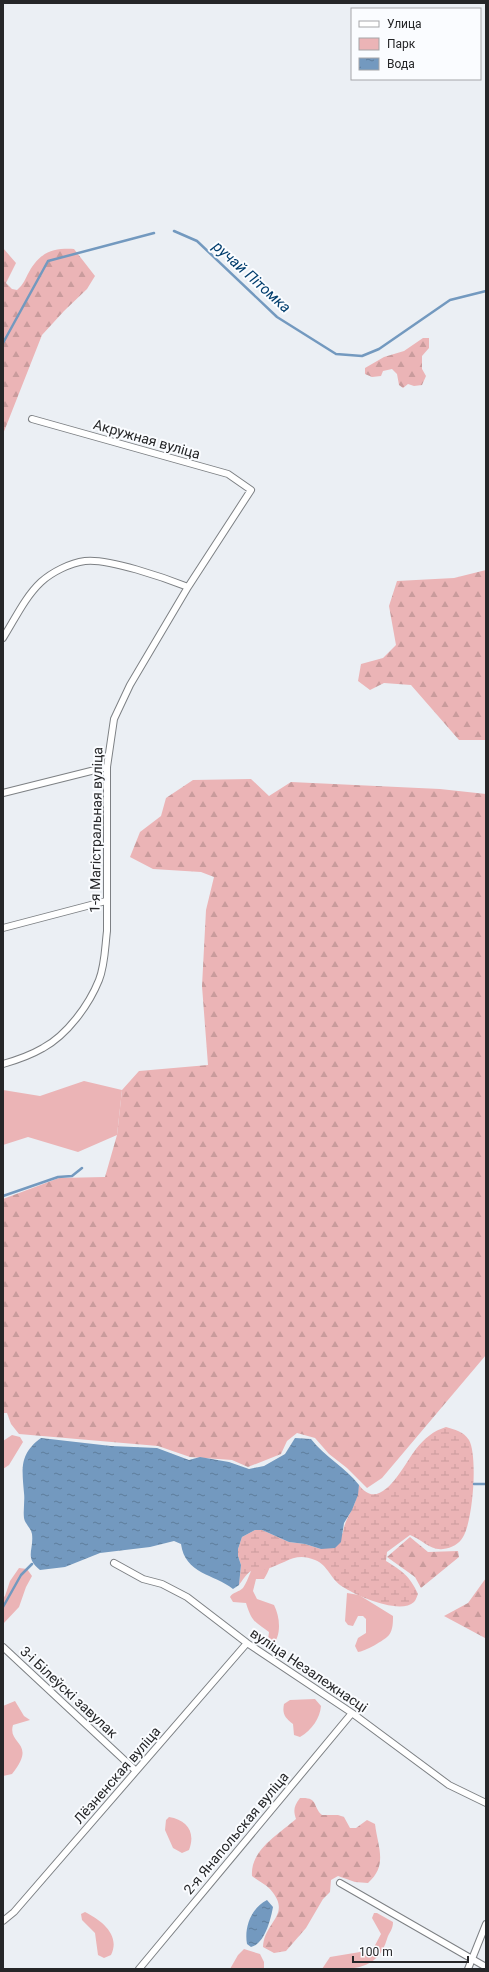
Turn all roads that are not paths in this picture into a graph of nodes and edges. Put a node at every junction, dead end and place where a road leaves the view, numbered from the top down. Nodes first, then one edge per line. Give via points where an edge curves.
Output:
1 (32, 419) dead end
2 (251, 490) joint
3 (188, 587) junction
4 (3, 638) edge
5 (107, 767) junction
6 (3, 793) edge
7 (106, 901) junction
8 (3, 928) edge
9 (3, 1064) edge
10 (114, 1563) dead end
11 (247, 1643) junction
12 (3, 1647) edge
13 (352, 1713) junction
14 (136, 1771) junction
15 (486, 1803) edge
16 (340, 1883) dead end
17 (3, 1921) edge
18 (486, 1924) edge
19 (472, 1960) junction
20 (486, 1967) edge
21 (139, 1969) edge
22 (468, 1969) edge

1 - 2 street, Акружная вуліца via 228,474
2 - 3 street, 1-я Магістральная вуліца
3 - 4 street via 115,564 85,561 59,571 41,582 27,599
3 - 5 street, 1-я Магістральная вуліца via 130,685 114,719
5 - 6 street
5 - 7 street, 1-я Магістральная вуліца
7 - 8 street
7 - 9 street, 1-я Магістральная вуліца via 107,931 104,955 99,979 88,1002 61,1034 44,1048
10 - 11 street, вуліца Незалежнасці via 143,1579 162,1584 187,1597
11 - 13 street, вуліца Незалежнасці
11 - 14 street, Лёзненская вуліца
12 - 14 street, 3-і Білеўскі завулак
13 - 15 street, вуліца Незалежнасці via 449,1786
13 - 21 street, 2-я Янапольская вуліца
14 - 17 street, Лёзненская вуліца via 14,1912
16 - 19 street
18 - 19 street
19 - 20 street
19 - 22 street

